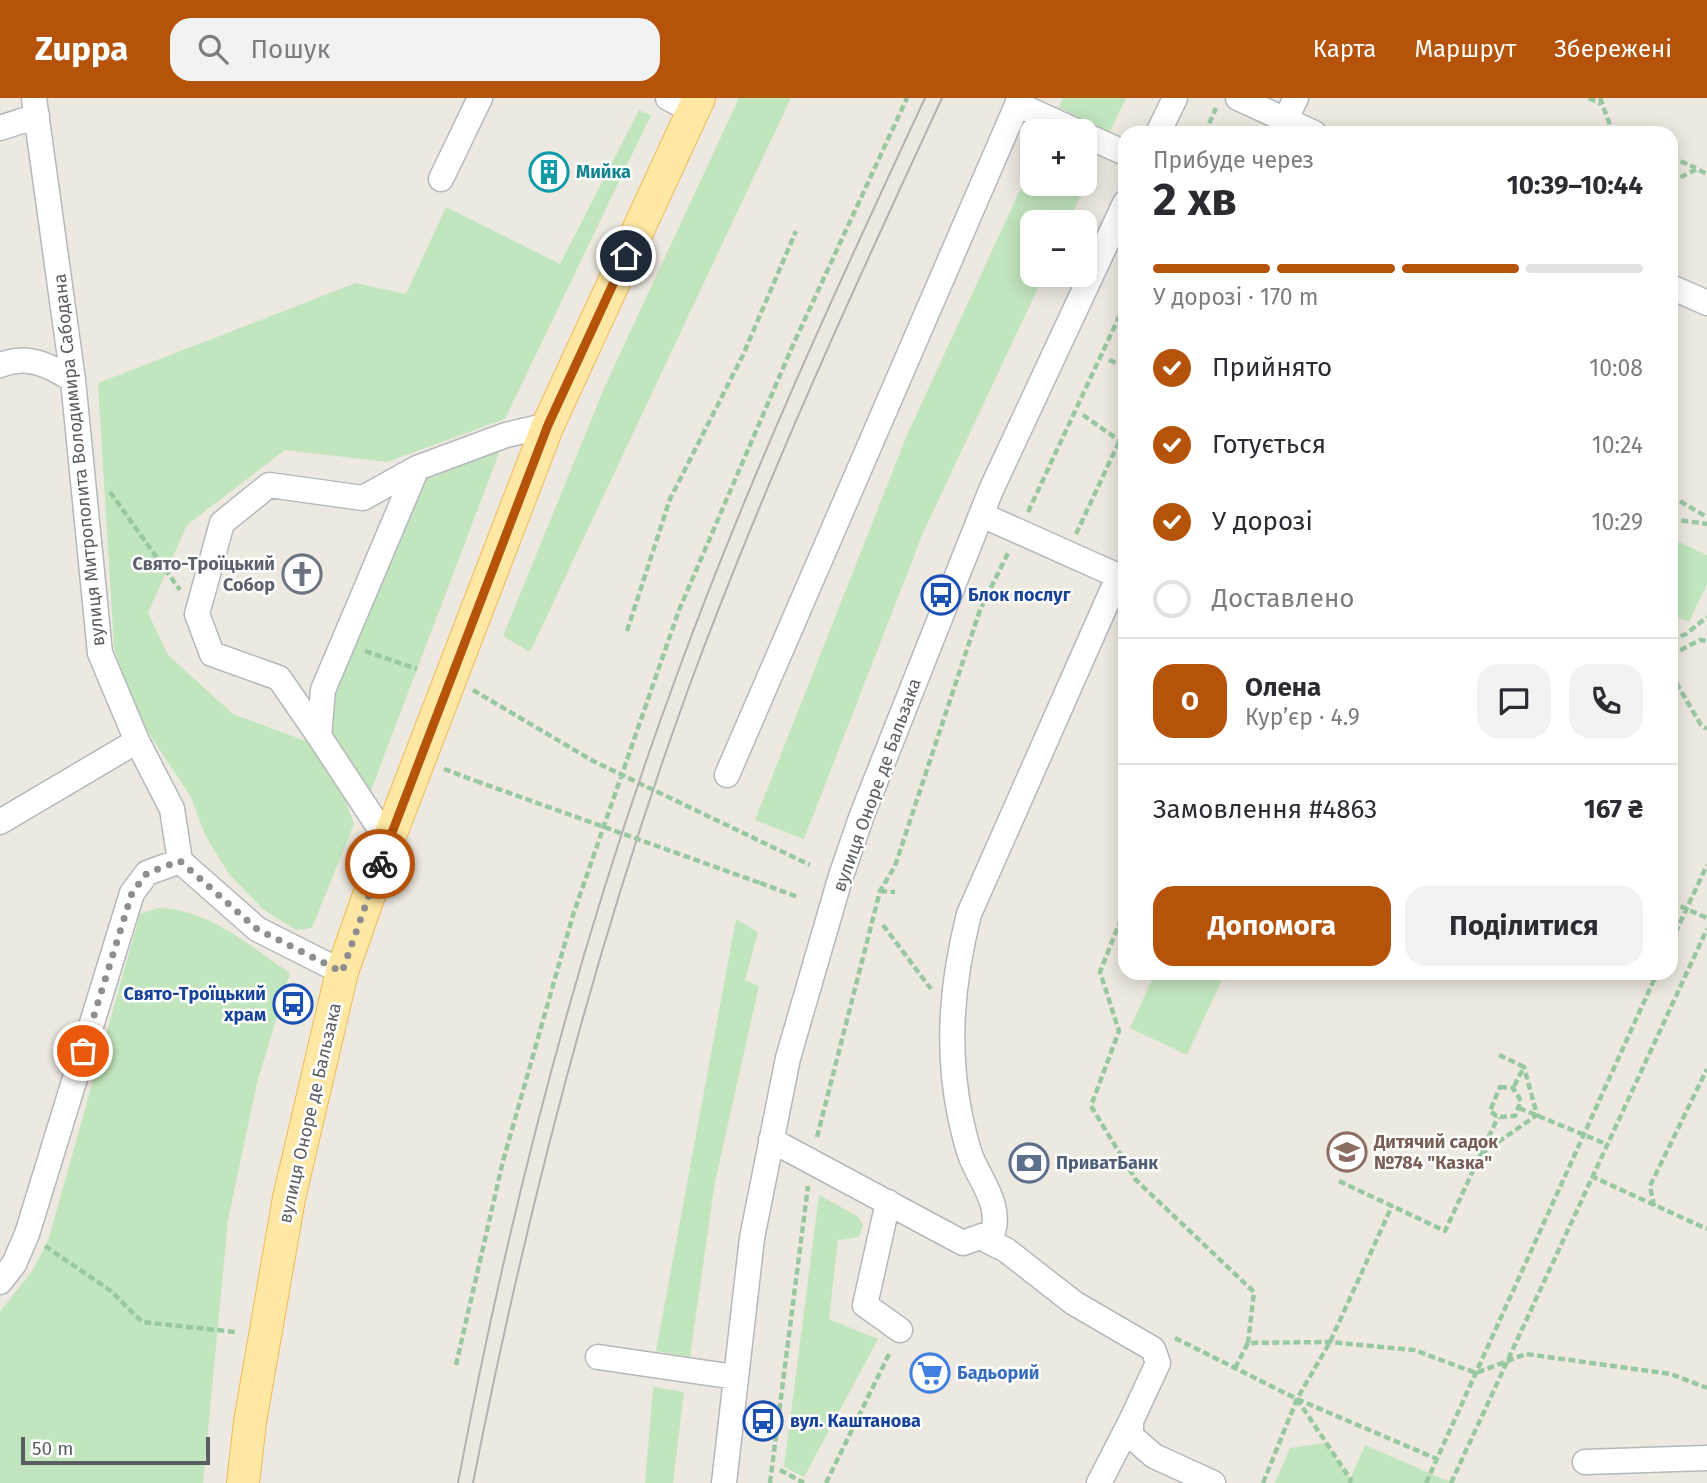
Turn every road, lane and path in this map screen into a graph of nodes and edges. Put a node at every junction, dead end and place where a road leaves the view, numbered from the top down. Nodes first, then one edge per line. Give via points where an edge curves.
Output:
1 (480, 98) edge
2 (907, 98) edge
3 (1175, 98) edge
4 (1221, 98) edge
5 (1238, 98) edge
6 (1589, 98) edge
7 (1600, 98) edge
8 (1018, 101) edge
9 (686, 102) edge
10 (1602, 105) junction
11 (36, 107) edge
12 (1291, 109) edge
13 (1053, 119) edge
14 (1161, 126) edge
15 (1208, 126) edge
16 (1307, 126) edge
17 (1610, 126) edge
18 (0, 128) edge
19 (1097, 140) edge
20 (1118, 150) edge
21 (1678, 160) edge
22 (1697, 169) junction
23 (1707, 174) edge
24 (1678, 178) edge
25 (441, 179) dead end
26 (1118, 218) edge
27 (796, 232) dead end
28 (1678, 290) edge
29 (1707, 303) edge
30 (1118, 318) edge
31 (1109, 360) dead end
32 (1118, 364) edge
33 (0, 365) edge
34 (73, 380) junction
35 (1083, 415) dead end
36 (548, 425) junction
37 (1118, 440) edge
38 (1118, 445) edge
39 (80, 451) junction
40 (417, 468) junction
41 (1678, 500) edge
42 (982, 516) junction
43 (1707, 517) edge
44 (1678, 520) edge
45 (1707, 524) edge
46 (1018, 533) junction
47 (1067, 554) junction
48 (1118, 575) edge
49 (1118, 586) edge
50 (197, 614) junction
51 (1707, 617) edge
52 (627, 631) dead end
53 (1678, 637) edge
54 (1707, 641) edge
55 (343, 643) junction
56 (1678, 652) edge
57 (417, 669) dead end
58 (1678, 686) edge
59 (471, 689) dead end
60 (1707, 729) edge
61 (319, 736) junction
62 (137, 741) junction
63 (441, 768) dead end
64 (623, 775) junction
65 (727, 775) dead end
66 (0, 822) edge
67 (388, 841) junction
68 (180, 861) junction
69 (810, 865) dead end
70 (1707, 865) edge
71 (880, 891) junction
72 (895, 892) dead end
73 (798, 897) dead end
74 (1678, 905) edge
75 (1686, 909) junction
76 (1707, 918) edge
77 (883, 925) dead end
78 (1118, 927) edge
79 (1678, 927) edge
80 (1707, 929) edge
81 (342, 972) junction
82 (1654, 980) edge
83 (951, 1015) junction
84 (1499, 1055) dead end
85 (1524, 1067) junction
86 (1707, 1069) edge
87 (1513, 1088) junction
88 (1519, 1108) junction
89 (1537, 1115) junction
90 (1498, 1117) junction
91 (1583, 1135) junction
92 (771, 1140) junction
93 (1606, 1144) junction
94 (1481, 1154) junction
95 (811, 1160) junction
96 (1591, 1176) junction
97 (1339, 1181) dead end
98 (888, 1202) junction
99 (1392, 1206) junction
100 (1654, 1206) junction
101 (1707, 1229) edge
102 (27, 1234) junction
103 (982, 1238) junction
104 (0, 1282) edge
105 (900, 1330) joint
106 (235, 1332) dead end
107 (1156, 1340) junction
108 (1330, 1342) junction
109 (1248, 1343) junction
110 (598, 1357) dead end
111 (1507, 1360) junction
112 (456, 1365) dead end
113 (1235, 1368) junction
114 (1476, 1373) junction
115 (735, 1377) junction
116 (1707, 1388) edge
117 (1297, 1399) junction
118 (1131, 1421) junction
119 (1707, 1458) edge
120 (1437, 1459) junction
121 (1585, 1462) dead end
122 (780, 1470) dead end
123 (243, 1483) edge
124 (723, 1483) edge
125 (769, 1483) edge
126 (804, 1483) edge
127 (826, 1483) edge
128 (1099, 1483) edge
129 (1213, 1483) edge
130 (1263, 1483) edge
131 (1349, 1483) edge
132 (1426, 1483) edge
133 (1451, 1483) edge

1 - 25 street
2 - 64 path via 793,345 679,610
3 - 14 street
4 - 15 path
5 - 12 street
6 - 10 path
7 - 10 path
8 - 13 street
8 - 65 street
9 - 36 main road, вулиця Оноре де Бальзака
10 - 17 path
11 - 18 street
11 - 34 street, вулиця Митрополита Володимира Сабодана
12 - 16 street
19 - 20 street
21 - 22 path
22 - 23 path
22 - 24 path
26 - 42 street, вулиця Оноре де Бальзака
27 - 52 path via 743,355 670,499
28 - 29 street
30 - 46 path
31 - 32 path
33 - 34 street via 17,358 46,364
34 - 39 street, вулиця Митрополита Володимира Сабодана
35 - 37 path
36 - 40 street via 506,435
36 - 67 main road, вулиця Оноре де Бальзака
38 - 47 path
39 - 50 path
39 - 62 street, вулиця Митрополита Володимира Сабодана via 100,653
40 - 50 street via 363,498 269,485 222,523
40 - 55 street
41 - 43 path
42 - 46 street
42 - 92 street, вулиця Оноре де Бальзака via 840,879 788,1058
44 - 45 path
46 - 47 street
46 - 71 path via 980,610 895,866
47 - 48 street
49 - 83 street via 968,914
50 - 61 street via 212,654 279,678
51 - 53 path
54 - 56 path
55 - 57 path
55 - 61 street via 323,690
58 - 60 path via 1700,725
59 - 64 path
61 - 67 street
62 - 66 street
62 - 68 street, вулиця Митрополита Володимира Сабодана via 172,809
63 - 73 path, bridge
64 - 69 path
64 - 112 path via 573,915 503,1161
67 - 81 main road, вулиця Оноре де Бальзака
68 - 81 street via 257,929
68 - 102 street via 147,873 132,893
70 - 75 path
71 - 72 path
71 - 95 path
74 - 75 path
75 - 76 path
75 - 79 path
77 - 83 path
78 - 109 path via 1100,972 1119,1031 1091,1106 1136,1180 1254,1292
80 - 93 path
81 - 123 main road, вулиця Оноре де Бальзака via 289,1198
82 - 91 path
83 - 103 street via 960,1117 997,1219 993,1232
84 - 85 path
85 - 87 path
85 - 89 path
86 - 100 path via 1650,1186
87 - 88 path via 1521,1101
87 - 90 path via 1500,1087 1490,1111
88 - 89 path
88 - 90 path via 1515,1116
89 - 91 path
89 - 94 path
90 - 94 path
91 - 93 path
91 - 114 path
92 - 95 street
92 - 115 street, вулиця Оноре де Бальзака via 752,1238
93 - 96 path
94 - 99 path via 1445,1231
95 - 98 street
95 - 125 path
96 - 100 path
96 - 111 path
97 - 99 path
98 - 103 street via 963,1243
98 - 105 street via 866,1305
99 - 108 path
100 - 101 path
102 - 104 street
102 - 106 path via 111,1291 142,1322
103 - 107 street via 1006,1250 1074,1303
105 - 127 path
107 - 113 path
107 - 118 street via 1158,1363
108 - 109 path
108 - 114 path via 1414,1350
108 - 117 path
109 - 113 path
110 - 115 street
111 - 114 path
111 - 116 path via 1526,1354 1671,1374
111 - 133 path
113 - 117 path
114 - 120 path
115 - 124 street, вулиця Оноре де Бальзака
117 - 120 path
117 - 130 path
117 - 131 path
118 - 128 street
118 - 129 street via 1131,1436 1154,1456
119 - 121 street
120 - 132 path
122 - 126 path

